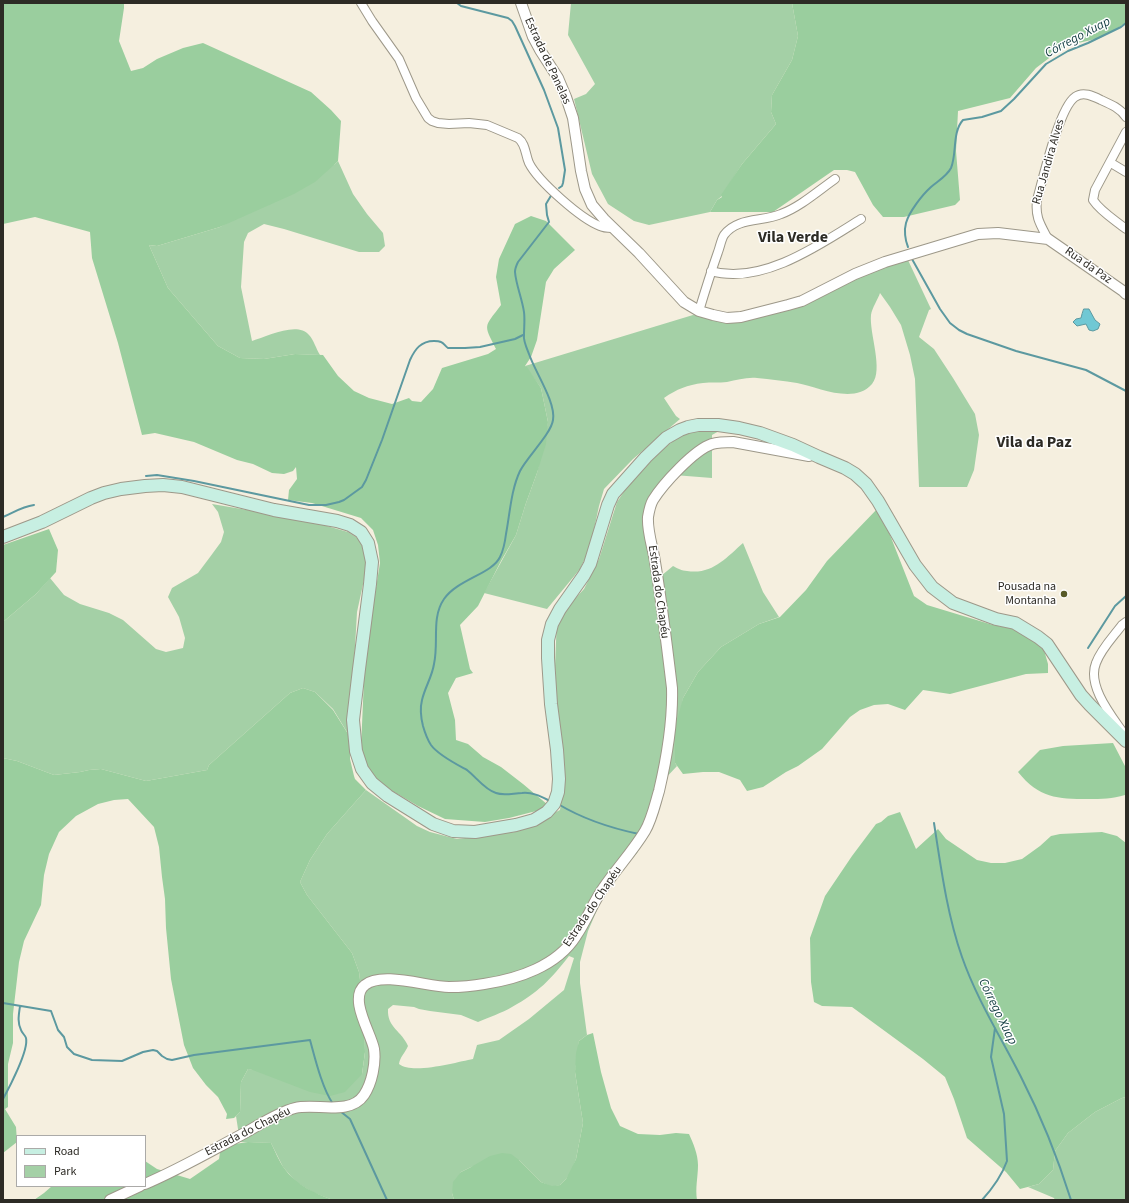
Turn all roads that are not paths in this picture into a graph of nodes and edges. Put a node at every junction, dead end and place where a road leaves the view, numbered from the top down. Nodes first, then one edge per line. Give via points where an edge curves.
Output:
1 (361, 3) edge
2 (521, 3) edge
3 (1126, 117) edge
4 (1126, 132) edge
5 (1110, 163) junction
6 (1126, 172) edge
7 (835, 179) dead end
8 (861, 219) dead end
9 (612, 228) junction
10 (1126, 229) edge
11 (1048, 238) junction
12 (711, 271) junction
13 (1126, 294) edge
14 (699, 311) junction
15 (819, 457) junction
16 (3, 538) edge
17 (1126, 622) edge
18 (1126, 737) edge
19 (1126, 741) edge
20 (146, 1184) edge
21 (138, 1187) edge
22 (110, 1200) edge

1 - 9 street via 399,58 416,98 428,118 438,123 487,125 522,140 529,162 543,182 589,221 601,227
2 - 9 street, Estrada de Panelas via 533,37 558,78 566,97 573,118 585,189 592,205
3 - 11 street, Rua Jandira Alves via 1114,106 1087,94 1075,97 1069,103 1058,126 1037,200 1037,219
4 - 5 street
5 - 6 street
5 - 10 street via 1095,190 1093,200
7 - 12 street via 794,208 768,218 740,223 731,228 724,235
8 - 12 street via 821,244 765,269 742,274
9 - 14 street, Estrada de Panelas via 640,253 684,302
11 - 13 street, Rua da Paz
11 - 14 street, Estrada de Panelas via 998,232 978,234 885,262 802,301 788,305 727,318
12 - 14 street
15 - 16 main road via 760,433 739,428 718,425 688,426 666,438 624,481 610,499 590,564 560,609 552,624 548,640 551,704 559,779 554,804 534,820 475,832 453,831 433,824 372,784 362,769 356,751 353,720 372,562 368,543 361,532 350,525 274,510 182,487 163,485 104,493
15 - 19 main road via 855,474 866,484 915,565 932,587 953,603 996,619 1015,623 1047,644 1081,695
15 - 20 street, Estrada do Chapéu via 733,442 712,444 690,459 652,501 648,519 649,530 672,688 673,705 668,748 655,806 645,830 595,901 568,946 544,965 516,977 483,985 449,987 394,979 371,981 364,985 359,999 361,1014 374,1051 374,1067 364,1096 344,1107 304,1107 279,1114
17 - 18 street via 1104,648 1095,664 1094,679 1106,708
21 - 22 street

